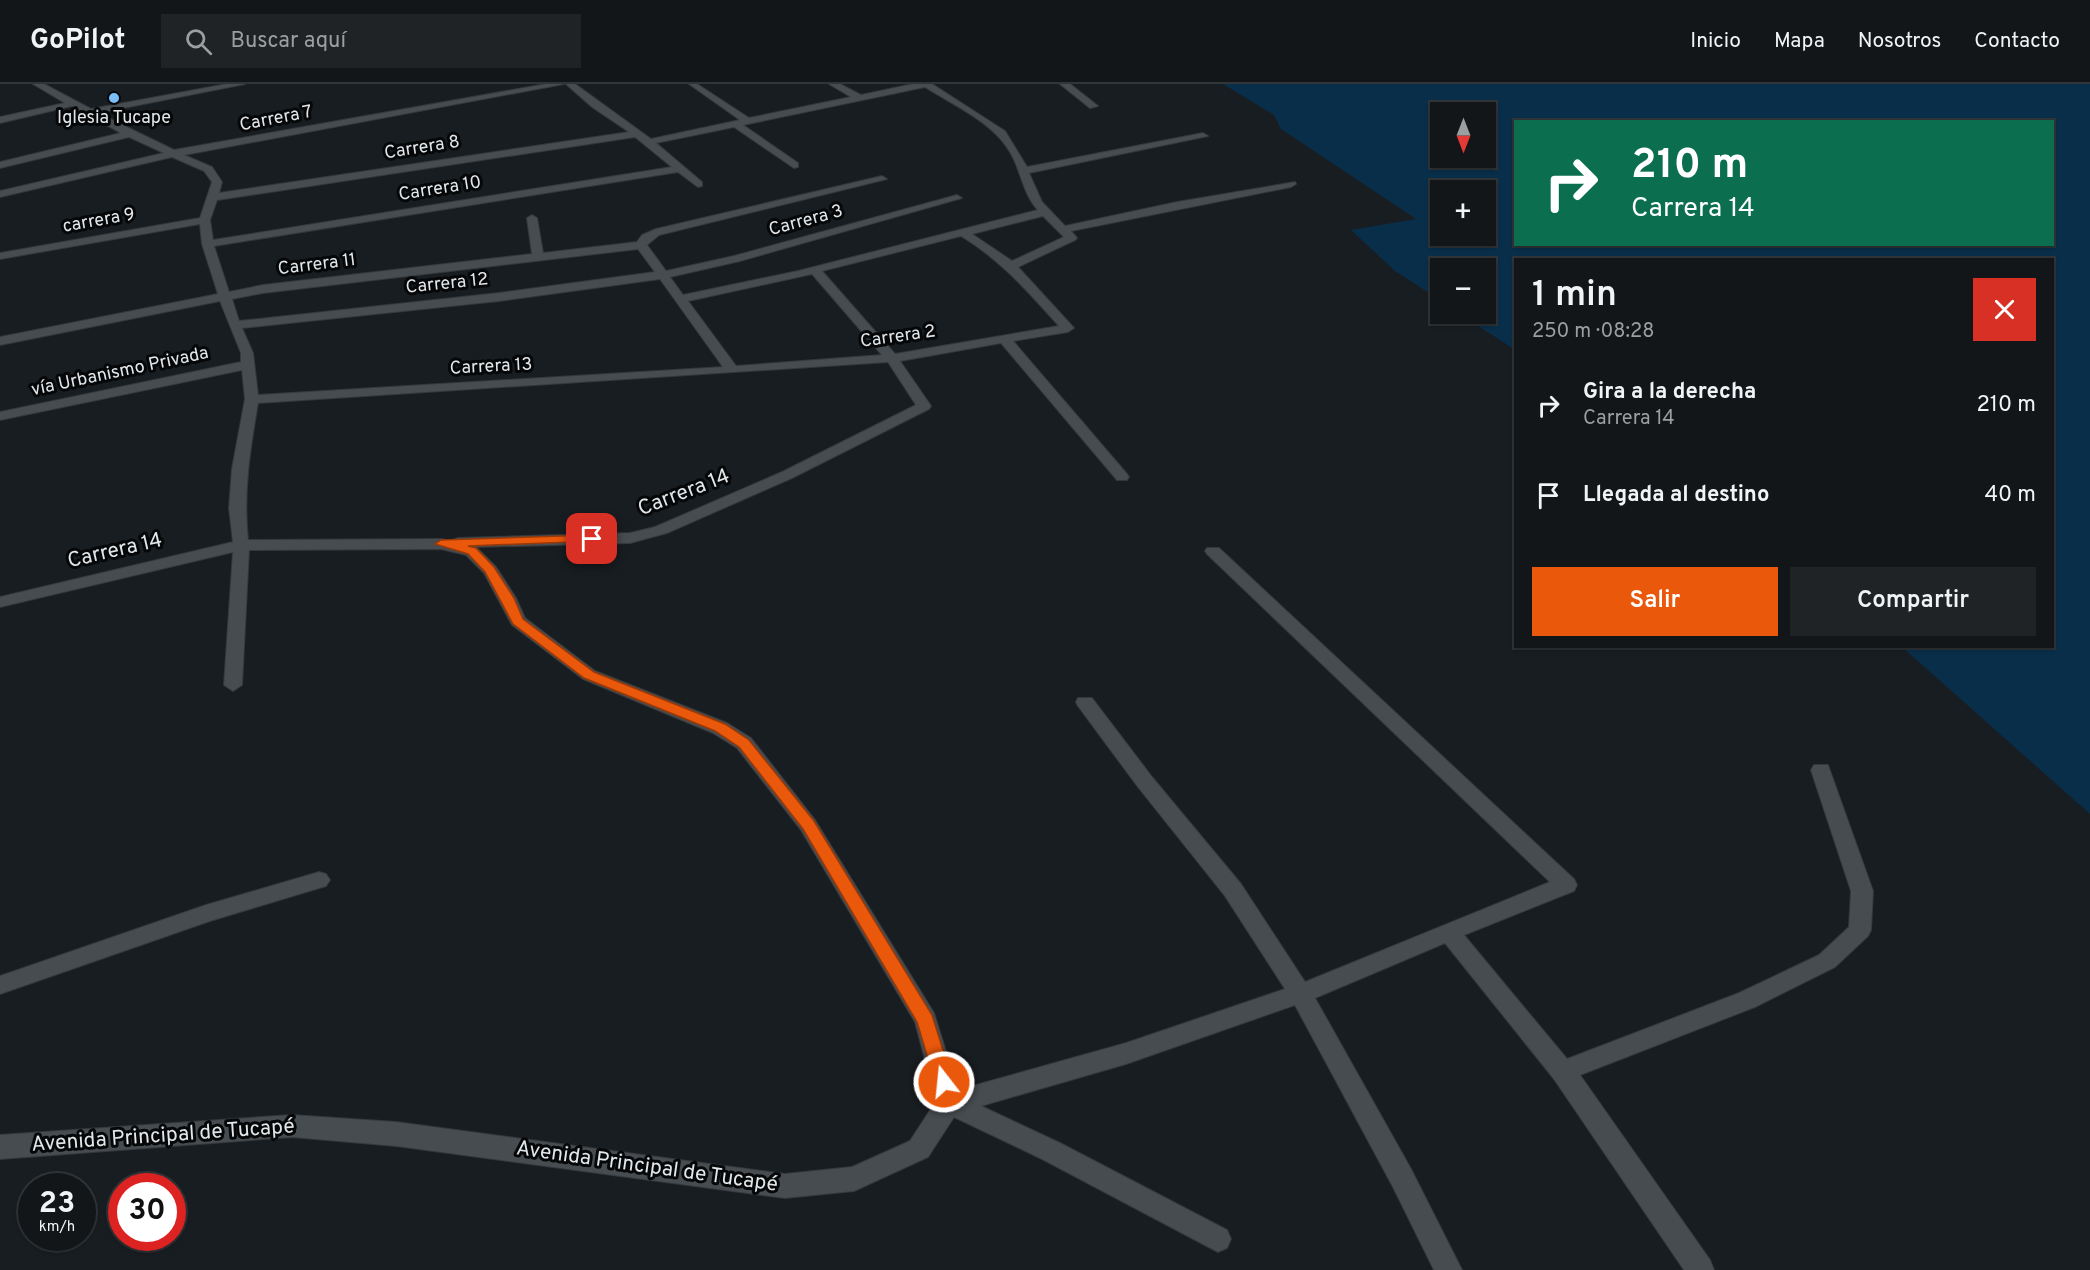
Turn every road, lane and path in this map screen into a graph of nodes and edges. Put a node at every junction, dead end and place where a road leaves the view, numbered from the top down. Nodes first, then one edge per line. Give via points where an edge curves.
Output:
1 (37, 84) edge
2 (241, 84) edge
3 (560, 84) edge
4 (584, 84) edge
5 (693, 84) edge
6 (833, 84) edge
7 (926, 84) edge
8 (1064, 84) edge
9 (572, 85) edge
10 (858, 97) junction
11 (75, 103) junction
12 (1094, 106) dead end
13 (91, 112) junction
14 (0, 120) edge
15 (746, 120) junction
16 (734, 123) junction
17 (130, 134) junction
18 (636, 134) junction
19 (1203, 136) dead end
20 (649, 142) junction
21 (175, 153) junction
22 (0, 165) edge
23 (794, 165) dead end
24 (678, 169) junction
25 (1023, 171) junction
26 (882, 179) dead end
27 (698, 184) dead end
28 (1291, 184) dead end
29 (0, 194) edge
30 (214, 197) junction
31 (957, 198) dead end
32 (1045, 212) junction
33 (532, 218) dead end
34 (205, 220) junction
35 (1062, 230) junction
36 (963, 233) junction
37 (208, 244) junction
38 (641, 245) junction
39 (0, 256) edge
40 (538, 258) junction
41 (1011, 266) junction
42 (815, 270) junction
43 (662, 275) junction
44 (227, 297) junction
45 (680, 299) junction
46 (235, 325) junction
47 (1004, 339) junction
48 (0, 341) edge
49 (892, 358) junction
50 (248, 365) junction
51 (732, 370) junction
52 (252, 399) junction
53 (0, 416) edge
54 (1122, 477) dead end
55 (441, 544) junction
56 (241, 545) junction
57 (1213, 551) dead end
58 (0, 602) edge
59 (233, 686) dead end
60 (1085, 702) dead end
61 (1821, 770) dead end
62 (319, 880) dead end
63 (1448, 931) junction
64 (0, 985) edge
65 (1300, 993) junction
66 (1563, 1071) junction
67 (949, 1103) junction
68 (0, 1147) edge
69 (1218, 1239) dead end
70 (1448, 1270) edge
71 (1700, 1270) edge

1 - 11 street
2 - 13 street
3 - 21 street, Carrera 7
4 - 9 street
5 - 15 street
6 - 10 street
7 - 10 street
7 - 25 street via 1002,133
8 - 12 street
9 - 18 street
10 - 15 street
11 - 13 street
11 - 14 street
13 - 17 street
15 - 16 street
16 - 20 street
16 - 23 street
17 - 21 street
17 - 22 street
18 - 20 street
18 - 30 street, Carrera 8
19 - 25 street
20 - 24 street
21 - 29 street, Carrera 7
21 - 30 street via 208,169 217,182
24 - 27 street
24 - 37 street, Carrera 10
25 - 32 street
26 - 38 street via 649,235
28 - 35 street
30 - 34 street
31 - 43 street, Carrera 3
32 - 35 street
32 - 36 street
33 - 40 street
34 - 37 street
34 - 39 street, carrera 9
35 - 41 street via 1071,238
36 - 41 street
36 - 42 street
37 - 44 street
38 - 40 street, Carrera 11
38 - 43 street
40 - 44 street, Carrera 11 via 263,289
41 - 47 street, Carrera 2 via 1068,328
42 - 45 street
42 - 49 street
43 - 45 street
43 - 46 street, Carrera 12
44 - 46 street
44 - 48 street, Carrera 11
45 - 51 street
46 - 50 street
47 - 49 street, Carrera 2
47 - 54 street
49 - 51 street, Carrera 2
49 - 55 street, Carrera 14 via 924,406 787,475 661,530 630,538
50 - 52 street
50 - 53 street, vía Urbanismo Privada
51 - 52 street, Carrera 13
52 - 56 street via 239,469 237,508
55 - 56 street
55 - 67 street via 472,551 490,570 518,621 589,675 720,728 744,743 808,825 926,1020
56 - 58 street, Carrera 14
56 - 59 street
57 - 63 street via 1566,885
60 - 65 street via 1233,890
61 - 66 street via 1862,891 1860,930 1827,960 1747,1000
62 - 64 street via 206,914
63 - 65 street
63 - 66 street
65 - 67 street via 1121,1056
65 - 70 street
66 - 71 street
67 - 68 street, Avenida Principal de Tucapé via 919,1149 854,1179 785,1186 396,1134 292,1126
67 - 69 street via 1051,1150

